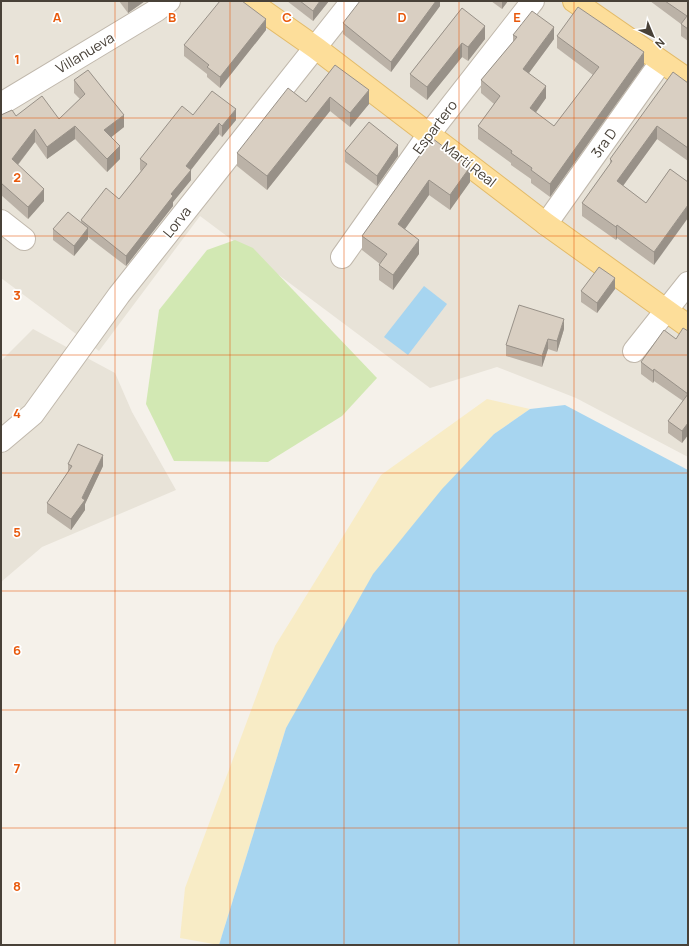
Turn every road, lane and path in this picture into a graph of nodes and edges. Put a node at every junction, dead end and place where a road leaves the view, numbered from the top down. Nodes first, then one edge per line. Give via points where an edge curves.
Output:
1 (168, 1) edge
2 (249, 1) edge
3 (352, 1) edge
4 (533, 1) edge
5 (574, 1) edge
6 (316, 48) junction
7 (661, 62) junction
8 (688, 80) edge
9 (1, 104) edge
10 (429, 134) junction
11 (1, 221) edge
12 (546, 224) junction
13 (24, 239) dead end
14 (342, 257) dead end
15 (688, 283) edge
16 (667, 311) junction
17 (688, 326) edge
18 (634, 351) dead end
19 (1, 442) edge

1 - 9 street, Villanueva
2 - 6 main road, Martí Real
3 - 6 street, Lorva
4 - 10 street, Espartero
5 - 7 main road
6 - 10 main road, Martí Real
6 - 19 street, Lorva via 119,294 33,414
7 - 8 main road
7 - 12 street, 3ra D
10 - 12 main road, Martí Real
10 - 14 street, Espartero
11 - 13 street
12 - 16 main road, Martí Real
15 - 16 street
16 - 17 main road, Martí Real
16 - 18 street

